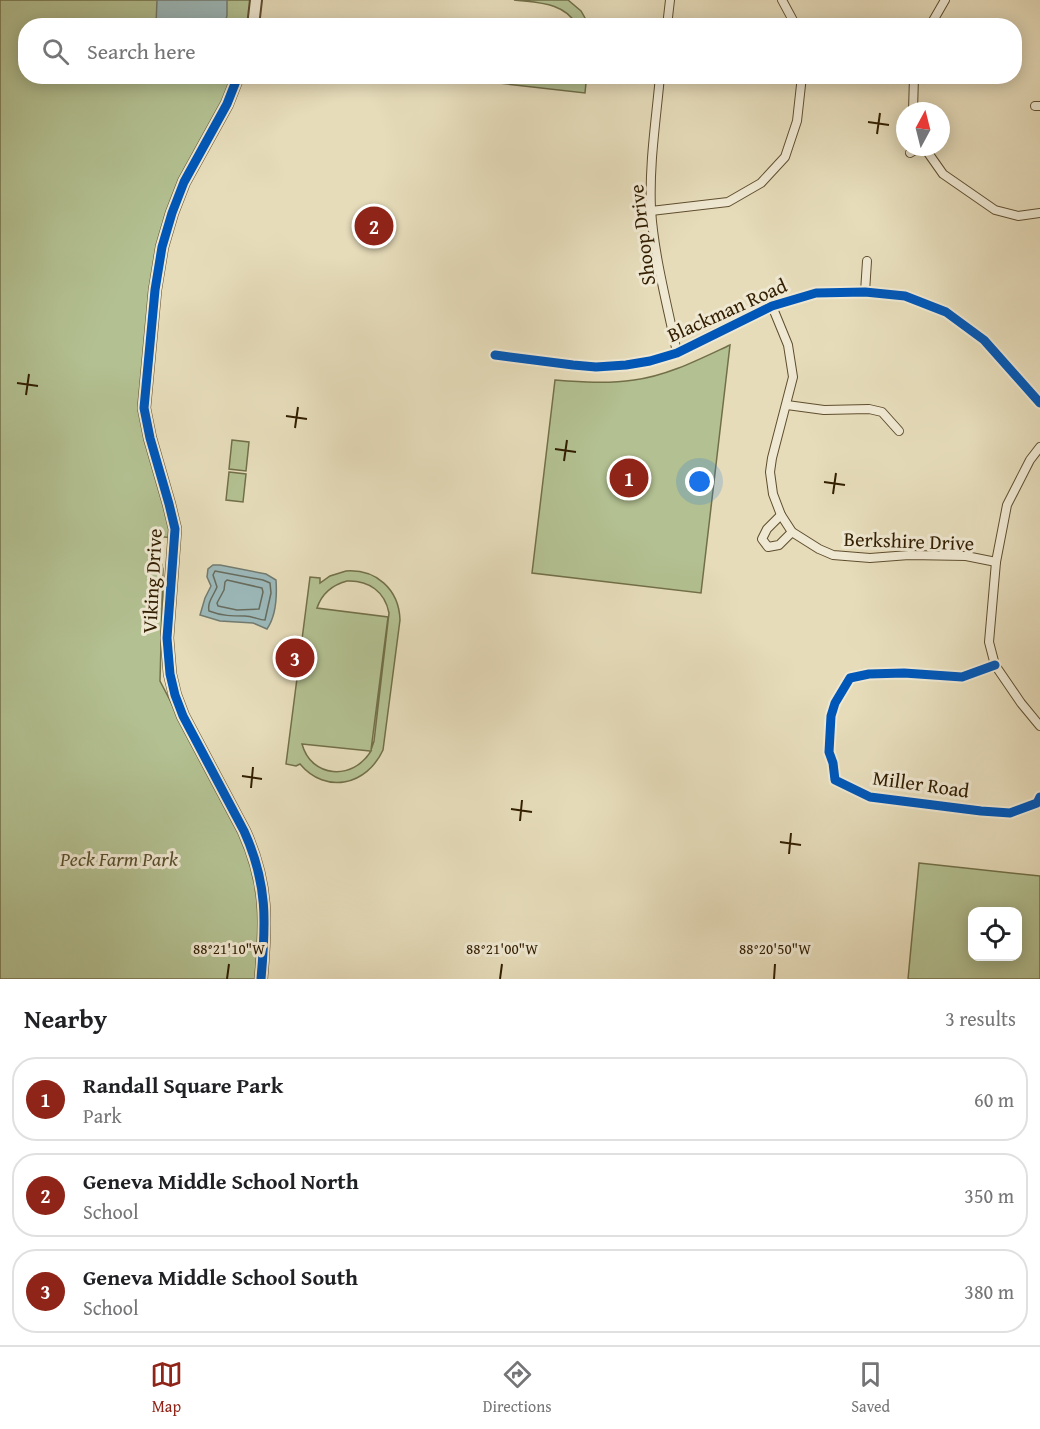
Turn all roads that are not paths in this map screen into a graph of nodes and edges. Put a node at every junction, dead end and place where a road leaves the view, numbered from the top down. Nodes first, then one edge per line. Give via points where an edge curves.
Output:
1 (256, 0) edge
2 (670, 0) edge
3 (782, 0) edge
4 (945, 0) edge
5 (254, 18) edge
6 (668, 18) edge
7 (792, 18) edge
8 (935, 18) edge
9 (234, 84) edge
10 (659, 84) edge
11 (801, 84) edge
12 (914, 84) edge
13 (914, 102) edge
14 (929, 156) edge
15 (651, 211) junction
16 (1040, 213) edge
17 (867, 261) dead end
18 (865, 291) junction
19 (772, 306) junction
20 (677, 353) junction
21 (495, 355) dead end
22 (1040, 403) edge
23 (787, 405) junction
24 (899, 431) dead end
25 (1040, 447) edge
26 (781, 515) junction
27 (792, 532) junction
28 (996, 562) junction
29 (995, 665) junction
30 (1040, 726) edge
31 (1040, 797) edge
32 (261, 979) edge

1 - 5 street
2 - 6 street
3 - 7 street
4 - 8 street
9 - 32 street, Viking Drive via 184,182 162,247 144,408 175,529 167,638 170,674 183,716 244,831 260,872 265,921
10 - 15 street, Shoop Drive
11 - 15 street via 797,121 785,157 761,183 728,202
12 - 13 street
14 - 16 street via 943,174 995,210 1018,216
15 - 20 street, Shoop Drive
17 - 18 street
18 - 19 street, Blackman Road via 816,293
18 - 22 street, Blackman Road via 905,296 946,312 984,340
19 - 20 street, Blackman Road
19 - 23 street, Berkshire Drive via 788,345 793,377
20 - 21 street, Blackman Road via 650,361 596,367
23 - 24 street via 882,412
23 - 26 street, Berkshire Drive via 771,465 773,494
25 - 28 street via 1007,505
26 - 27 street, Berkshire Drive
26 - 27 street via 762,539 768,547 779,545
27 - 28 street, Berkshire Drive via 833,555 966,556
28 - 29 street via 989,642
29 - 30 street
29 - 31 street, Miller Road via 962,677 904,672 850,678 831,716 829,752 835,780 870,797 981,811 1010,813 1037,803

